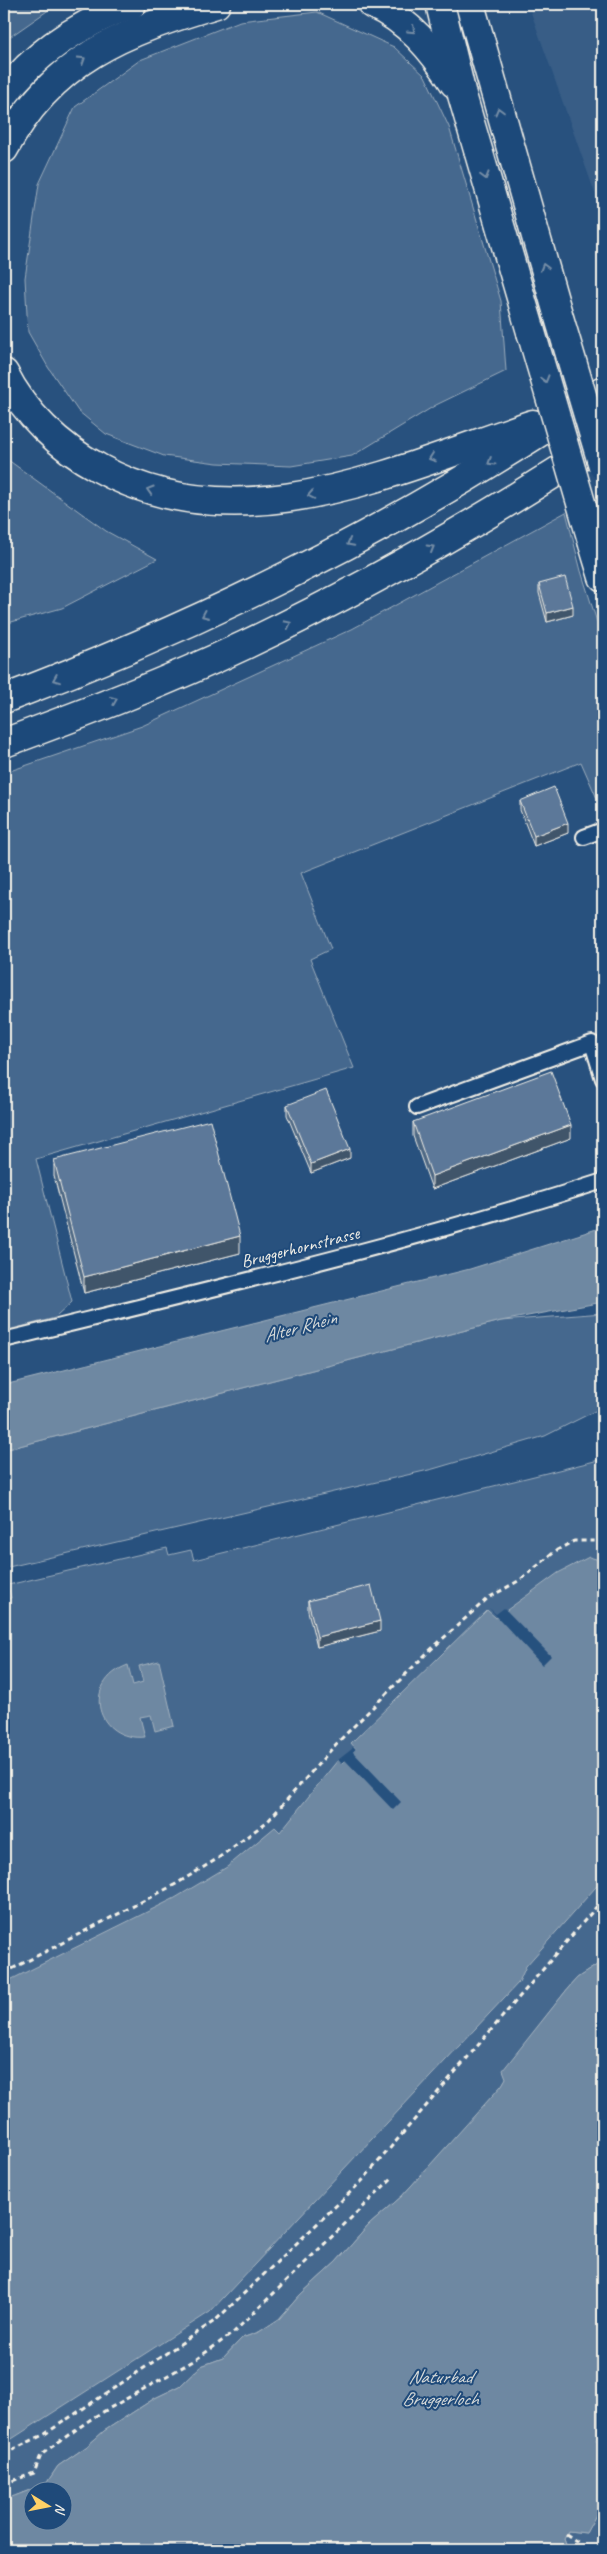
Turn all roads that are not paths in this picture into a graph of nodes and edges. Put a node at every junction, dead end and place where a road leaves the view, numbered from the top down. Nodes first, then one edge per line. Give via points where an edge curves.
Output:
1 (132, 4) edge
2 (216, 4) edge
3 (372, 4) edge
4 (440, 4) edge
5 (470, 4) edge
6 (4, 94) edge
7 (462, 95) junction
8 (4, 149) edge
9 (4, 373) edge
10 (603, 390) edge
11 (577, 409) junction
12 (603, 442) edge
13 (603, 451) edge
14 (603, 466) edge
15 (542, 482) junction
16 (603, 577) edge
17 (4, 699) edge
18 (4, 743) edge
19 (603, 830) edge
20 (584, 837) dead end
21 (603, 1079) edge
22 (417, 1107) dead end
23 (603, 1181) edge
24 (4, 1340) edge

1 - 6 highway via 65,37 24,71
8 -> 2 highway via 30,106 56,78 76,63 138,31
3 -> 7 highway via 392,14 416,33
4 - 7 highway
14 -> 5 highway, bridge
7 -> 16 highway, bridge
11 -> 9 highway via 334,489 263,502 227,502 172,496 121,479 90,463 62,444 41,423
10 - 11 highway
11 -> 17 highway via 430,499 241,600 112,657
12 - 15 highway
13 - 15 highway
18 -> 15 highway via 244,646 415,557
19 - 20 lane
21 - 22 lane via 592,1043
23 - 24 lane, Bruggerhornstrasse via 356,1252

